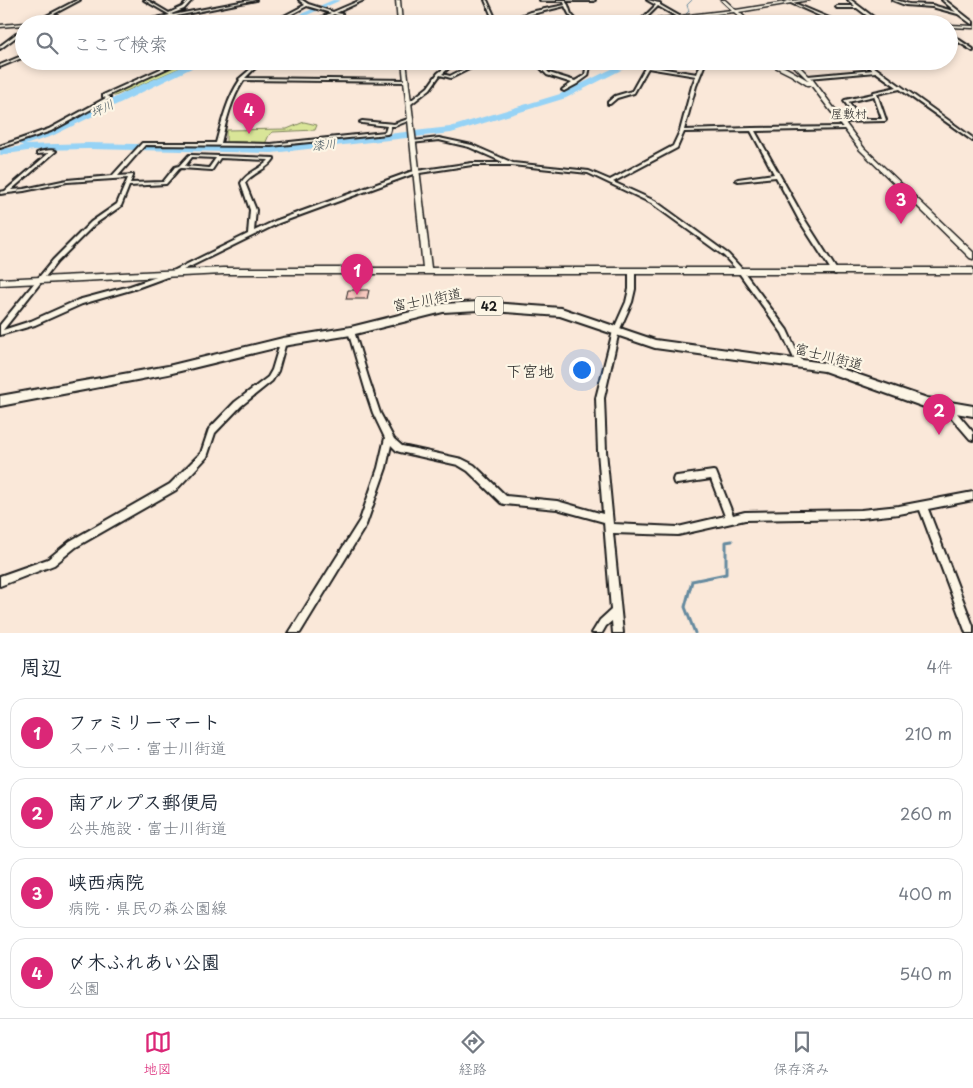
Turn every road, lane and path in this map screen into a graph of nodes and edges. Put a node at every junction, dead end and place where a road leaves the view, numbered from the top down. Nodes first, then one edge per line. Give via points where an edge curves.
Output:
1 (79, 0) edge
2 (145, 0) edge
3 (191, 0) edge
4 (255, 0) edge
5 (300, 0) edge
6 (363, 0) edge
7 (398, 0) edge
8 (486, 0) edge
9 (541, 0) edge
10 (568, 0) edge
11 (594, 0) edge
12 (648, 0) edge
13 (723, 0) edge
14 (785, 0) edge
15 (807, 0) edge
16 (849, 0) edge
17 (893, 0) edge
18 (943, 0) edge
19 (564, 1) edge
20 (792, 3) junction
21 (659, 4) junction
22 (307, 5) junction
23 (567, 5) junction
24 (313, 6) joint
25 (837, 7) dead end
26 (858, 7) junction
27 (735, 11) junction
28 (334, 12) junction
29 (959, 13) junction
30 (168, 14) joint
31 (50, 15) edge
32 (178, 15) edge
33 (288, 15) edge
34 (328, 15) edge
35 (341, 15) edge
36 (399, 15) edge
37 (493, 15) edge
38 (526, 15) edge
39 (571, 15) edge
40 (647, 15) edge
41 (677, 15) edge
42 (698, 15) edge
43 (740, 15) edge
44 (820, 15) edge
45 (868, 15) edge
46 (972, 23) edge
47 (15, 25) edge
48 (958, 25) edge
49 (0, 26) edge
50 (15, 37) edge
51 (958, 40) edge
52 (0, 48) edge
53 (973, 50) edge
54 (15, 60) edge
55 (0, 66) edge
56 (162, 70) edge
57 (252, 70) edge
58 (405, 70) edge
59 (444, 70) edge
60 (464, 70) edge
61 (544, 70) edge
62 (588, 70) edge
63 (645, 70) edge
64 (666, 70) edge
65 (700, 70) edge
66 (784, 70) edge
67 (801, 70) edge
68 (876, 71) joint
69 (439, 74) junction
70 (698, 75) junction
71 (808, 77) junction
72 (241, 79) junction
73 (407, 81) junction
74 (576, 83) junction
75 (900, 88) junction
76 (564, 90) dead end
77 (821, 93) junction
78 (875, 95) junction
79 (410, 103) junction
80 (609, 103) dead end
81 (411, 119) junction
82 (839, 120) junction
83 (859, 120) junction
84 (362, 122) dead end
85 (389, 125) junction
86 (845, 128) junction
87 (682, 130) junction
88 (752, 130) junction
89 (413, 137) junction
90 (973, 140) edge
91 (218, 145) junction
92 (0, 147) edge
93 (39, 153) dead end
94 (219, 157) junction
95 (512, 164) junction
96 (181, 167) junction
97 (417, 172) junction
98 (778, 175) junction
99 (114, 177) junction
100 (738, 180) dead end
101 (609, 182) junction
102 (128, 185) junction
103 (3, 193) edge
104 (251, 234) junction
105 (973, 256) edge
106 (973, 271) edge
107 (427, 272) junction
108 (835, 272) junction
109 (173, 273) junction
110 (632, 273) junction
111 (741, 273) junction
112 (38, 280) junction
113 (0, 282) edge
114 (0, 329) edge
115 (351, 331) junction
116 (616, 331) junction
117 (0, 333) edge
118 (283, 342) junction
119 (798, 363) junction
120 (0, 400) edge
121 (948, 408) junction
122 (973, 411) edge
123 (973, 437) edge
124 (389, 438) junction
125 (678, 480) dead end
126 (973, 496) edge
127 (923, 506) junction
128 (730, 519) junction
129 (608, 523) junction
130 (0, 581) edge
131 (616, 612) junction
132 (294, 633) edge
133 (597, 633) edge
134 (618, 633) edge
135 (971, 633) edge

1 - 31 street
2 - 30 street
3 - 30 street
4 - 32 street
5 - 22 street
6 - 28 street
7 - 36 street
8 - 37 street
9 - 19 street
10 - 11 street
10 - 19 street
12 - 21 street
13 - 27 street
14 - 20 street
15 - 20 street
16 - 26 street
17 - 29 street via 906,6 932,6
18 - 29 street
19 - 23 street
20 - 27 street
20 - 44 street
21 - 40 street
21 - 41 street
22 - 24 street
22 - 33 street
23 - 38 street
23 - 39 street
24 - 28 street
25 - 26 street
26 - 45 street
27 - 42 street
27 - 43 street
28 - 34 street
28 - 35 street
29 - 46 street
46 - 48 street
47 - 49 street
50 - 52 street
51 - 53 street
54 - 55 street
56 - 92 street via 104,96 109,98 50,130
57 - 72 street
58 - 73 street
59 - 69 street
60 - 69 street via 450,77
61 - 74 street
62 - 74 street via 587,75
63 - 80 street via 633,92 616,97
64 - 70 street
65 - 70 street
66 - 77 street
67 - 71 street
68 - 71 street
68 - 75 street
69 - 79 street via 429,88
70 - 87 street
71 - 77 street
72 - 73 street
72 - 91 street via 229,102
73 - 79 street
74 - 76 street
75 - 78 street via 875,92
75 - 90 street
77 - 82 street
78 - 83 street via 884,120
78 - 83 street via 846,101
79 - 81 street
81 - 85 street
81 - 89 street
82 - 83 street
82 - 86 street
84 - 85 street
85 - 91 street via 386,133 271,145
86 - 88 street
86 - 105 street via 862,149
87 - 88 street
87 - 101 street via 671,151
88 - 98 street
89 - 95 street via 461,144
89 - 97 street
91 - 99 street via 142,147
93 - 103 street via 54,151
94 - 96 street via 191,156
94 - 96 street via 210,169
94 - 104 street via 272,159 270,164 243,183 253,210
95 - 97 street via 472,164
95 - 101 street via 578,170
96 - 102 street via 164,183
97 - 104 street
97 - 107 street
98 - 100 street
98 - 108 street
99 - 102 street via 131,176
99 - 103 street via 67,180
101 - 111 street via 652,202 726,256
102 - 112 street via 119,205 93,223
104 - 109 street
106 - 108 street
107 - 109 street
107 - 110 street
108 - 111 street
109 - 112 street
109 - 117 street via 80,302 33,323
110 - 111 street
110 - 116 street via 629,302
111 - 119 street via 785,332
112 - 113 street
112 - 114 street
115 - 116 main road, 富士川街道 / 42 via 443,308 479,306 561,312
115 - 118 main road, 富士川街道 / 42
115 - 124 street via 374,405
116 - 119 main road, 富士川街道 / 42 via 655,344
116 - 129 street via 600,398
118 - 120 main road, 富士川街道 / 42 via 176,369
118 - 130 street via 270,379 238,404 212,431 204,455 173,487 73,544 51,562
119 - 121 main road, 富士川街道 / 42 via 850,375
121 - 122 main road, 富士川街道 / 42
121 - 123 street
124 - 129 street via 400,449 459,462 471,468 504,500 557,505
124 - 132 street via 363,522
125 - 128 street via 713,475
126 - 127 street
127 - 128 street via 861,514 750,515
127 - 135 street
128 - 129 street via 678,531
129 - 131 street
131 - 133 street via 602,623
131 - 134 street

